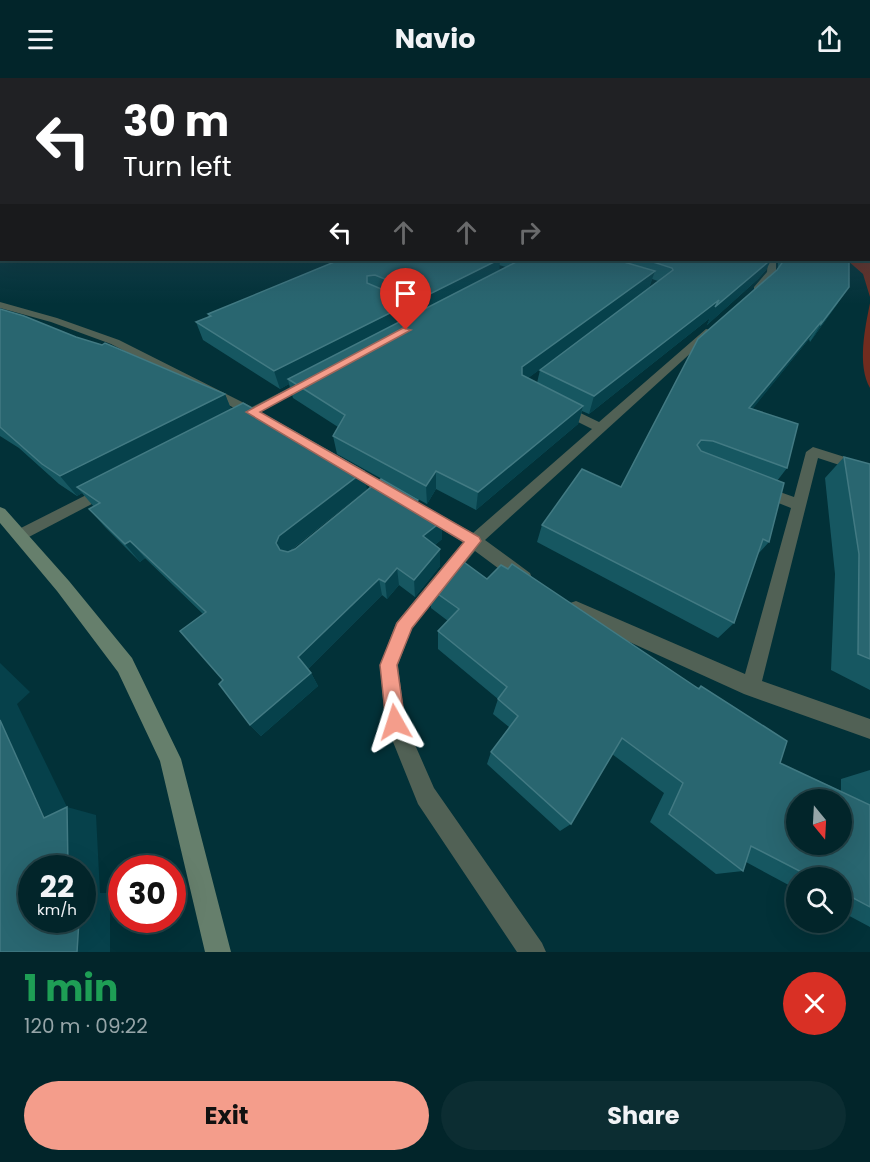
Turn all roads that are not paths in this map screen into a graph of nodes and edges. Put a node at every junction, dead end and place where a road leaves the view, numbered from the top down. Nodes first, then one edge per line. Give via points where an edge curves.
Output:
1 (773, 261) edge
2 (751, 294) edge
3 (0, 306) edge
4 (716, 326) edge
5 (313, 379) edge
6 (552, 404) edge
7 (252, 412) junction
8 (231, 423) edge
9 (272, 424) edge
10 (600, 428) junction
11 (332, 458) edge
12 (870, 470) edge
13 (115, 485) edge
14 (748, 485) edge
15 (799, 505) junction
16 (0, 513) edge
17 (20, 535) junction
18 (474, 541) junction
19 (543, 589) edge
20 (561, 600) edge
21 (751, 687) junction
22 (870, 729) edge
23 (218, 952) edge
24 (533, 952) edge

1 - 2 street via 771,275
3 - 7 street via 115,342
4 - 10 street
5 - 7 street
6 - 10 street
7 - 8 street
7 - 9 street
10 - 18 street
11 - 18 street via 378,491 407,502
12 - 15 street via 813,452
13 - 17 street
14 - 15 street
15 - 21 street
16 - 17 street
17 - 23 street via 125,665 170,759
18 - 19 street
18 - 24 street via 405,623 389,665 395,722 426,796
20 - 21 street
21 - 22 street

